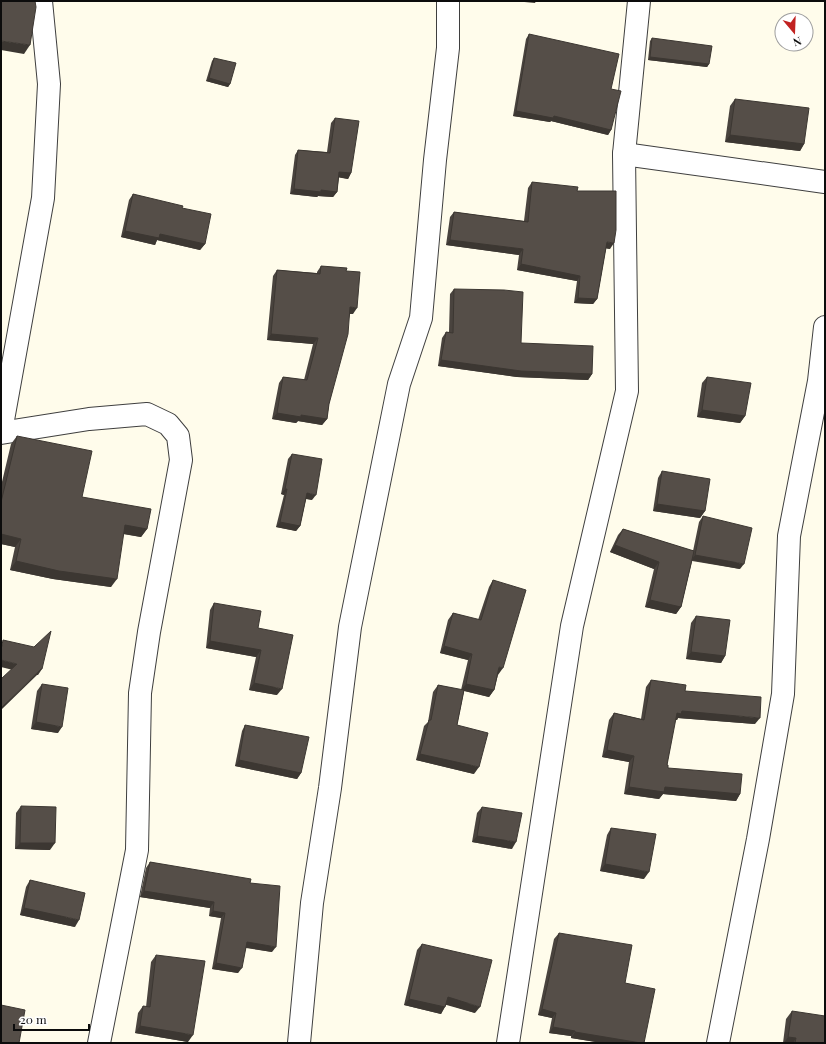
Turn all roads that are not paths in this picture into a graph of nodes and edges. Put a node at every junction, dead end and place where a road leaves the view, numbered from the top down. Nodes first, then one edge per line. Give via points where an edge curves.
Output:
1 (41, 1) edge
2 (448, 1) edge
3 (639, 1) edge
4 (624, 154) junction
5 (825, 182) edge
6 (825, 327) edge
7 (1, 432) edge
8 (99, 1043) edge
9 (299, 1043) edge
10 (508, 1043) edge
11 (718, 1043) edge

1 - 7 street via 48,84 42,198
2 - 9 street via 448,48 434,160 421,318 399,384 350,627 330,788 312,903
3 - 4 street
4 - 5 street
4 - 10 street via 627,391 572,626
6 - 11 street via 819,381 789,536 783,694
7 - 8 street via 89,419 147,414 168,424 178,436 181,460 140,693 137,850

